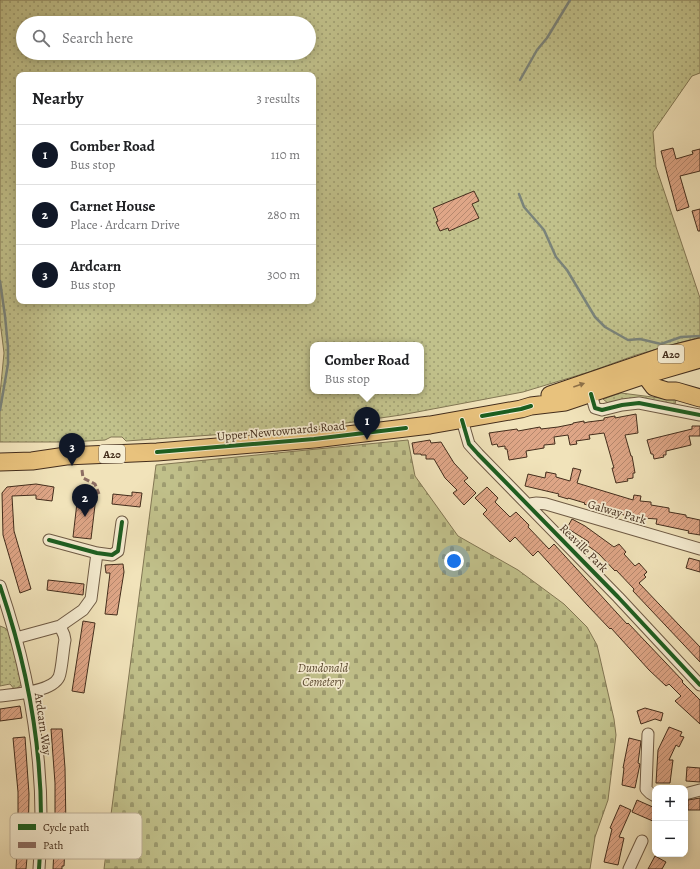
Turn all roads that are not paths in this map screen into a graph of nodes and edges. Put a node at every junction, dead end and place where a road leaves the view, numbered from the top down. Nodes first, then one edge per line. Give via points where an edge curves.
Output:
1 (700, 347) edge
2 (700, 359) edge
3 (678, 365) junction
4 (643, 369) junction
5 (622, 383) junction
6 (677, 391) junction
7 (591, 394) junction
8 (700, 398) edge
9 (531, 406) junction
10 (700, 415) edge
11 (462, 420) junction
12 (0, 450) edge
13 (66, 456) junction
14 (0, 462) edge
15 (528, 505) junction
16 (122, 522) dead end
17 (49, 540) dead end
18 (700, 549) edge
19 (97, 553) junction
20 (0, 586) edge
21 (6, 623) edge
22 (60, 626) junction
23 (16, 638) junction
24 (700, 685) edge
25 (29, 692) junction
26 (0, 696) edge
27 (648, 734) dead end
28 (700, 790) edge
29 (688, 793) edge
30 (652, 794) edge
31 (40, 813) edge
32 (642, 841) dead end
33 (40, 859) edge
34 (39, 869) edge
35 (629, 869) edge

1 - 4 highway, Upper Newtownards Road / A20 via 673,354
2 - 3 highway, Upper Newtownards Road / A20
3 - 4 highway, Upper Newtownards Road / A20
3 - 6 highway via 671,372 672,383
4 - 5 highway, Upper Newtownards Road / A20
4 - 6 highway via 654,387
9 -> 4 highway, Upper Newtownards Road / A20 via 544,397
5 - 6 highway via 651,392 670,394
5 - 7 highway, Upper Newtownards Road / A20
6 - 8 highway
7 - 9 highway, Upper Newtownards Road / A20 via 565,402
7 - 10 street via 595,408 602,410 639,403
9 - 11 highway, Upper Newtownards Road / A20
11 - 13 highway, Upper Newtownards Road / A20 via 271,442 157,452
11 - 15 street, Reaville Park via 469,444
12 - 13 highway, Upper Newtownards Road / A20 via 31,450
13 - 14 highway, Upper Newtownards Road / A20
15 - 18 street, Galway Park via 538,502 546,504
15 - 24 street, Reaville Park
16 - 19 street via 118,551 112,555
17 - 19 street
19 - 22 street via 91,599 83,610
20 - 21 street, Ardcarn Way
21 - 23 street, Ardcarn Way
22 - 23 street
22 - 25 street via 65,640 59,677 54,684
23 - 25 street, Ardcarn Way
25 - 26 street
25 - 31 street, Ardcarn Way via 37,744
27 - 30 street via 646,788
28 - 29 street
32 - 35 street
33 - 34 street, Ardcarn Way

